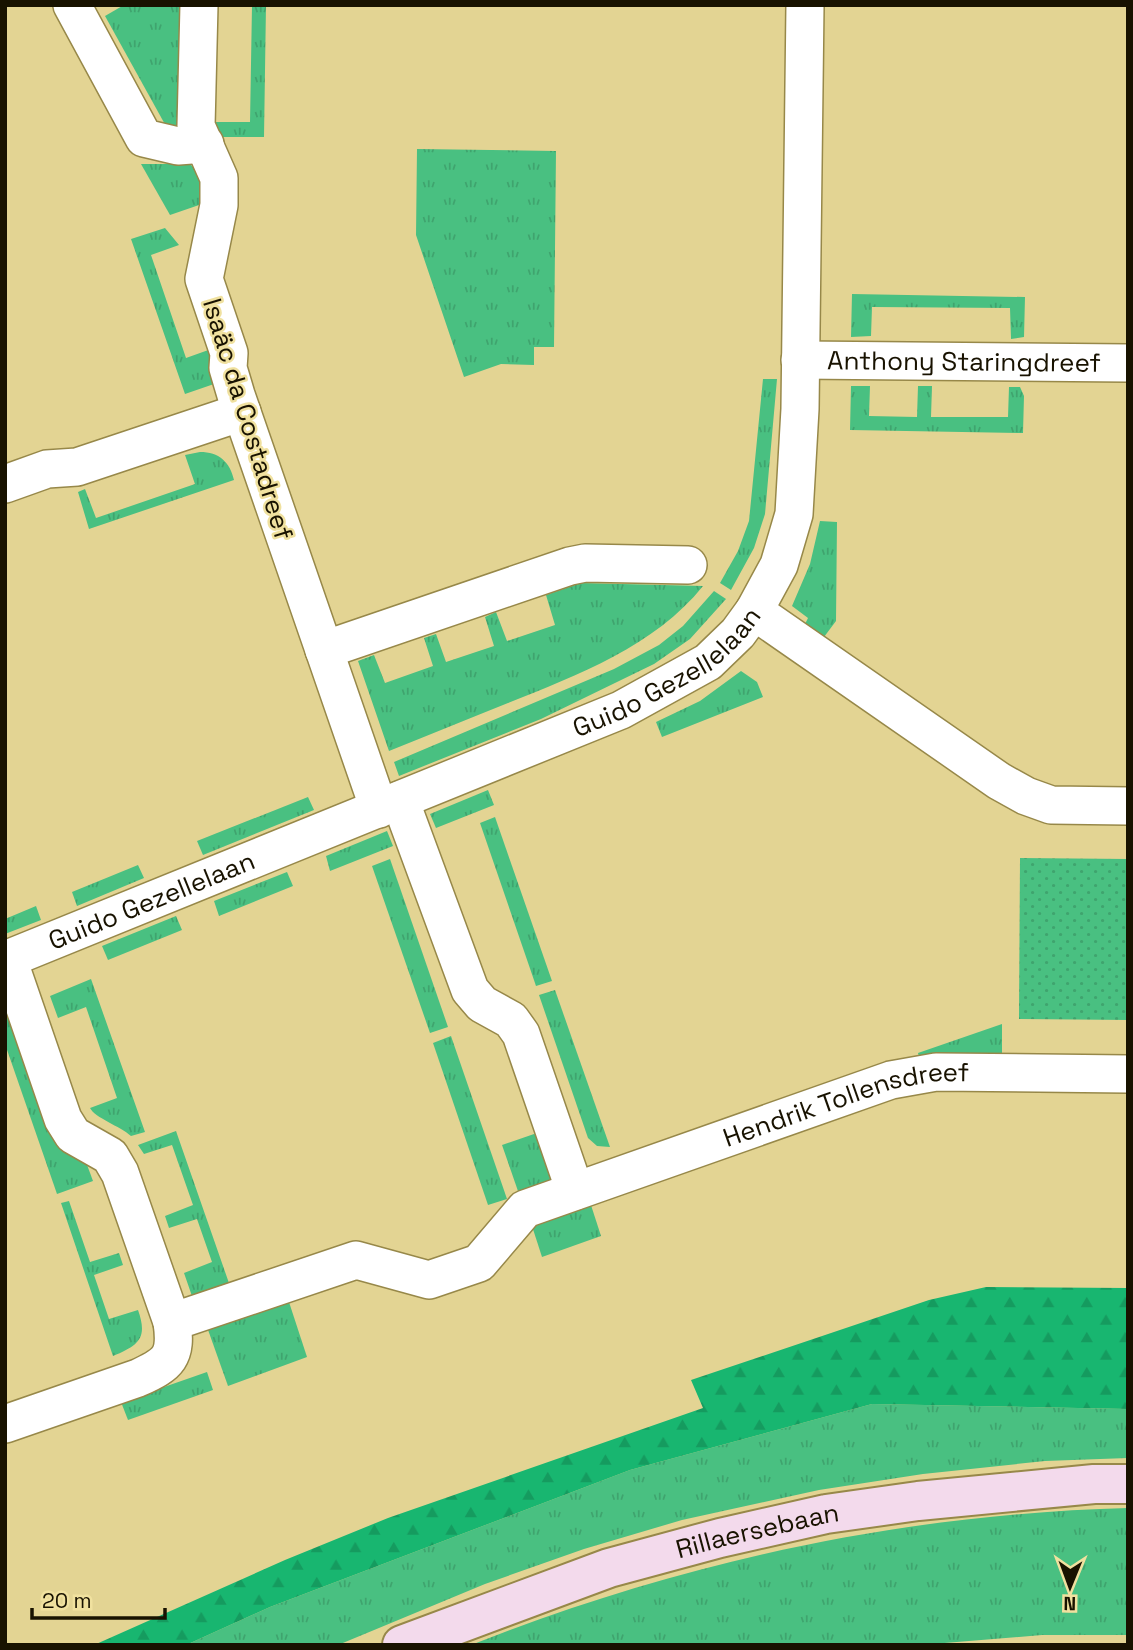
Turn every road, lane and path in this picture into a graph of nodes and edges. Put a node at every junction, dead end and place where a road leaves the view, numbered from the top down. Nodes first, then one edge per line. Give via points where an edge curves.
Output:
1 (199, 5) edge
2 (805, 5) edge
3 (79, 8) edge
4 (205, 144) junction
5 (800, 360) junction
6 (1128, 363) edge
7 (242, 412) junction
8 (5, 484) edge
9 (688, 565) dead end
10 (754, 611) junction
11 (324, 650) junction
12 (389, 805) junction
13 (1128, 806) edge
14 (6, 959) edge
15 (1128, 1074) edge
16 (575, 1191) junction
17 (172, 1322) junction
18 (5, 1424) edge
19 (1128, 1484) edge
20 (402, 1645) edge

1 - 4 street, Isaäc da Costadreef via 196,126
2 - 5 street, Guido Gezellelaan
3 - 4 street via 144,138 178,146
4 - 7 street, Isaäc da Costadreef via 219,178 219,205 204,279 229,353 228,368
5 - 6 street, Anthony Staringdreef
5 - 10 street, Guido Gezellelaan via 794,514 779,565
7 - 8 street via 77,467 47,469
7 - 11 street, Isaäc da Costadreef
9 - 11 street via 569,566
10 - 12 street, Guido Gezellelaan via 708,662 621,710
10 - 13 street via 1026,796 1051,805
11 - 12 street, Isaäc da Costadreef
12 - 14 street, Guido Gezellelaan
12 - 16 street via 470,990 482,1004 512,1020 521,1034
14 - 17 street via 63,1119 73,1135 110,1156 121,1173
15 - 16 street, Hendrik Tollensdreef via 936,1072 891,1080
16 - 17 street, Hendrik Tollensdreef via 525,1209 480,1263 429,1280 356,1260
17 - 18 street via 173,1355 158,1369
19 - 20 street, Rillaersebaan via 918,1501 826,1514 609,1568

